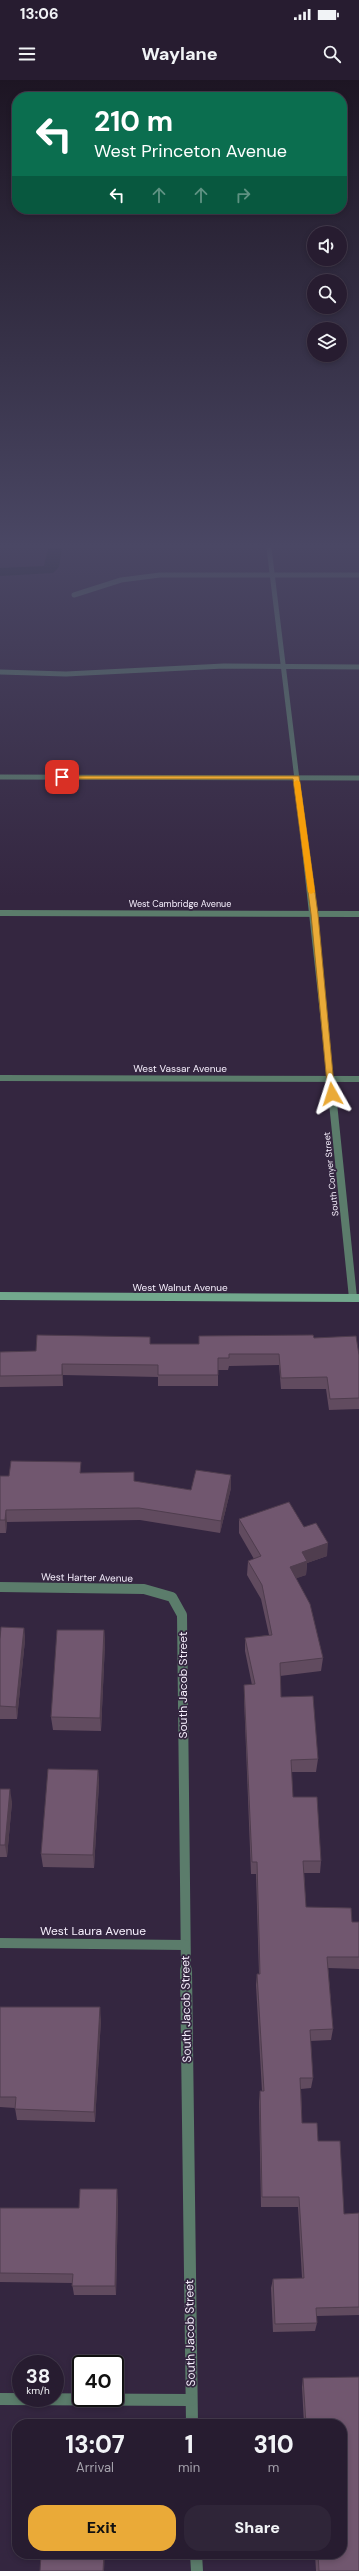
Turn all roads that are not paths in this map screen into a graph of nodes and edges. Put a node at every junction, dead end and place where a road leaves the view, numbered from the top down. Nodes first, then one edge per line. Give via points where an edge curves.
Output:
1 (284, 667) junction
2 (359, 667) edge
3 (0, 672) edge
4 (0, 777) edge
5 (296, 777) junction
6 (359, 778) edge
7 (0, 913) edge
8 (314, 914) junction
9 (359, 914) edge
10 (0, 1078) edge
11 (330, 1079) junction
12 (359, 1079) edge
13 (0, 1296) edge
14 (356, 1298) edge
15 (0, 1587) edge
16 (172, 1597) joint
17 (0, 1943) edge
18 (185, 1945) junction
19 (0, 2399) edge
20 (191, 2400) junction
21 (192, 2419) edge
22 (196, 2559) edge
23 (197, 2571) edge

1 - 2 street
1 - 3 street via 177,668 66,674
1 - 5 street, South Conyer Street
4 - 5 street
5 - 6 street
5 - 8 street, South Conyer Street
7 - 8 street, West Cambridge Avenue
8 - 9 street, West Cambridge Avenue
8 - 11 street, South Conyer Street
10 - 11 street, West Vassar Avenue
11 - 12 street, West Vassar Avenue
11 - 14 street, South Conyer Street
13 - 14 main road, West Walnut Avenue
15 - 16 street, West Harter Avenue via 144,1589
16 - 18 street, South Jacob Street via 182,1615
17 - 18 street, West Laura Avenue
18 - 20 street, South Jacob Street
19 - 20 street
20 - 21 street, South Jacob Street
22 - 23 street

